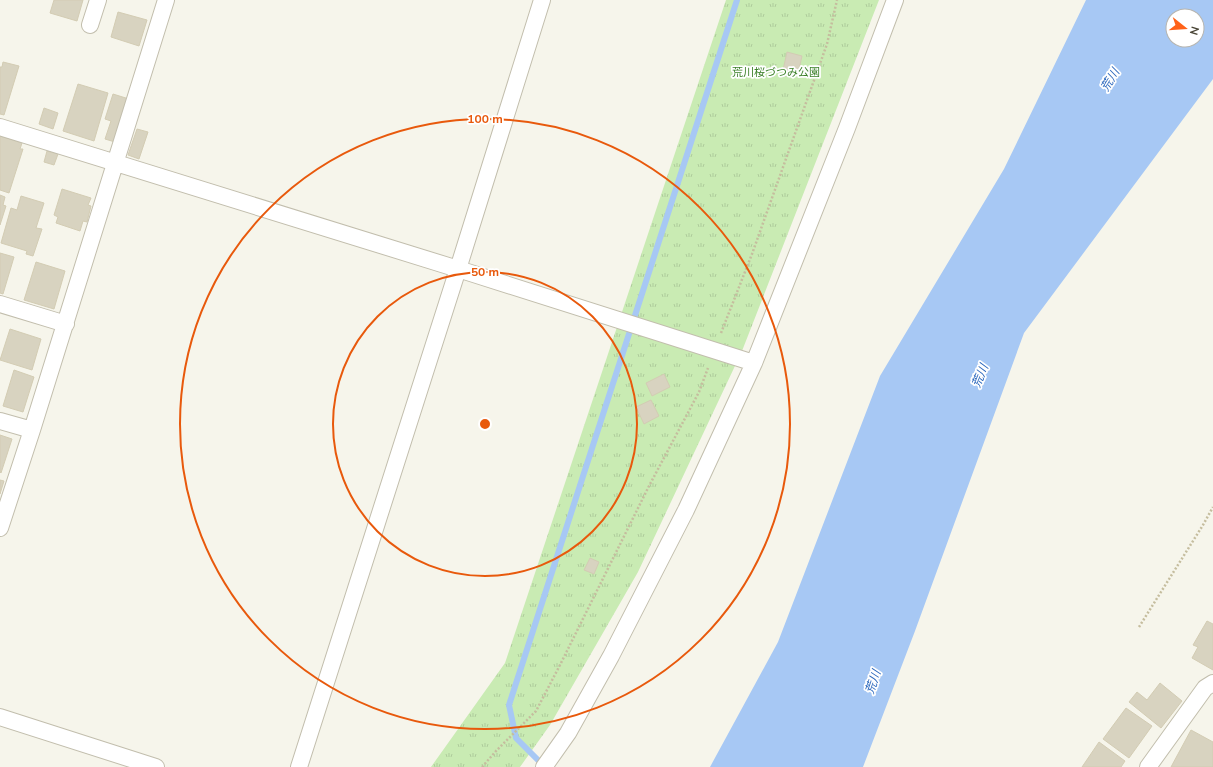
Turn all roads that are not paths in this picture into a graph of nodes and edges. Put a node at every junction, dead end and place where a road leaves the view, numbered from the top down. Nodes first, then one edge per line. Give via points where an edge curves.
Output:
1 (98, 0) edge
2 (166, 0) edge
3 (542, 0) edge
4 (895, 0) edge
5 (90, 26) dead end
6 (0, 127) edge
7 (116, 163) junction
8 (458, 269) junction
9 (0, 304) edge
10 (66, 324) junction
11 (754, 363) junction
12 (0, 421) edge
13 (32, 430) junction
14 (0, 528) edge
15 (1213, 683) edge
16 (0, 717) edge
17 (156, 767) edge
18 (299, 767) edge
19 (544, 767) edge
20 (1148, 767) edge

1 - 5 street
2 - 7 street
3 - 8 street
4 - 11 street
6 - 7 street
7 - 8 street
7 - 10 street
8 - 11 street
8 - 18 street
9 - 10 street
10 - 13 street
11 - 19 street via 686,510 614,649 568,733
12 - 13 street
13 - 14 street
15 - 20 street via 1205,688
16 - 17 street

